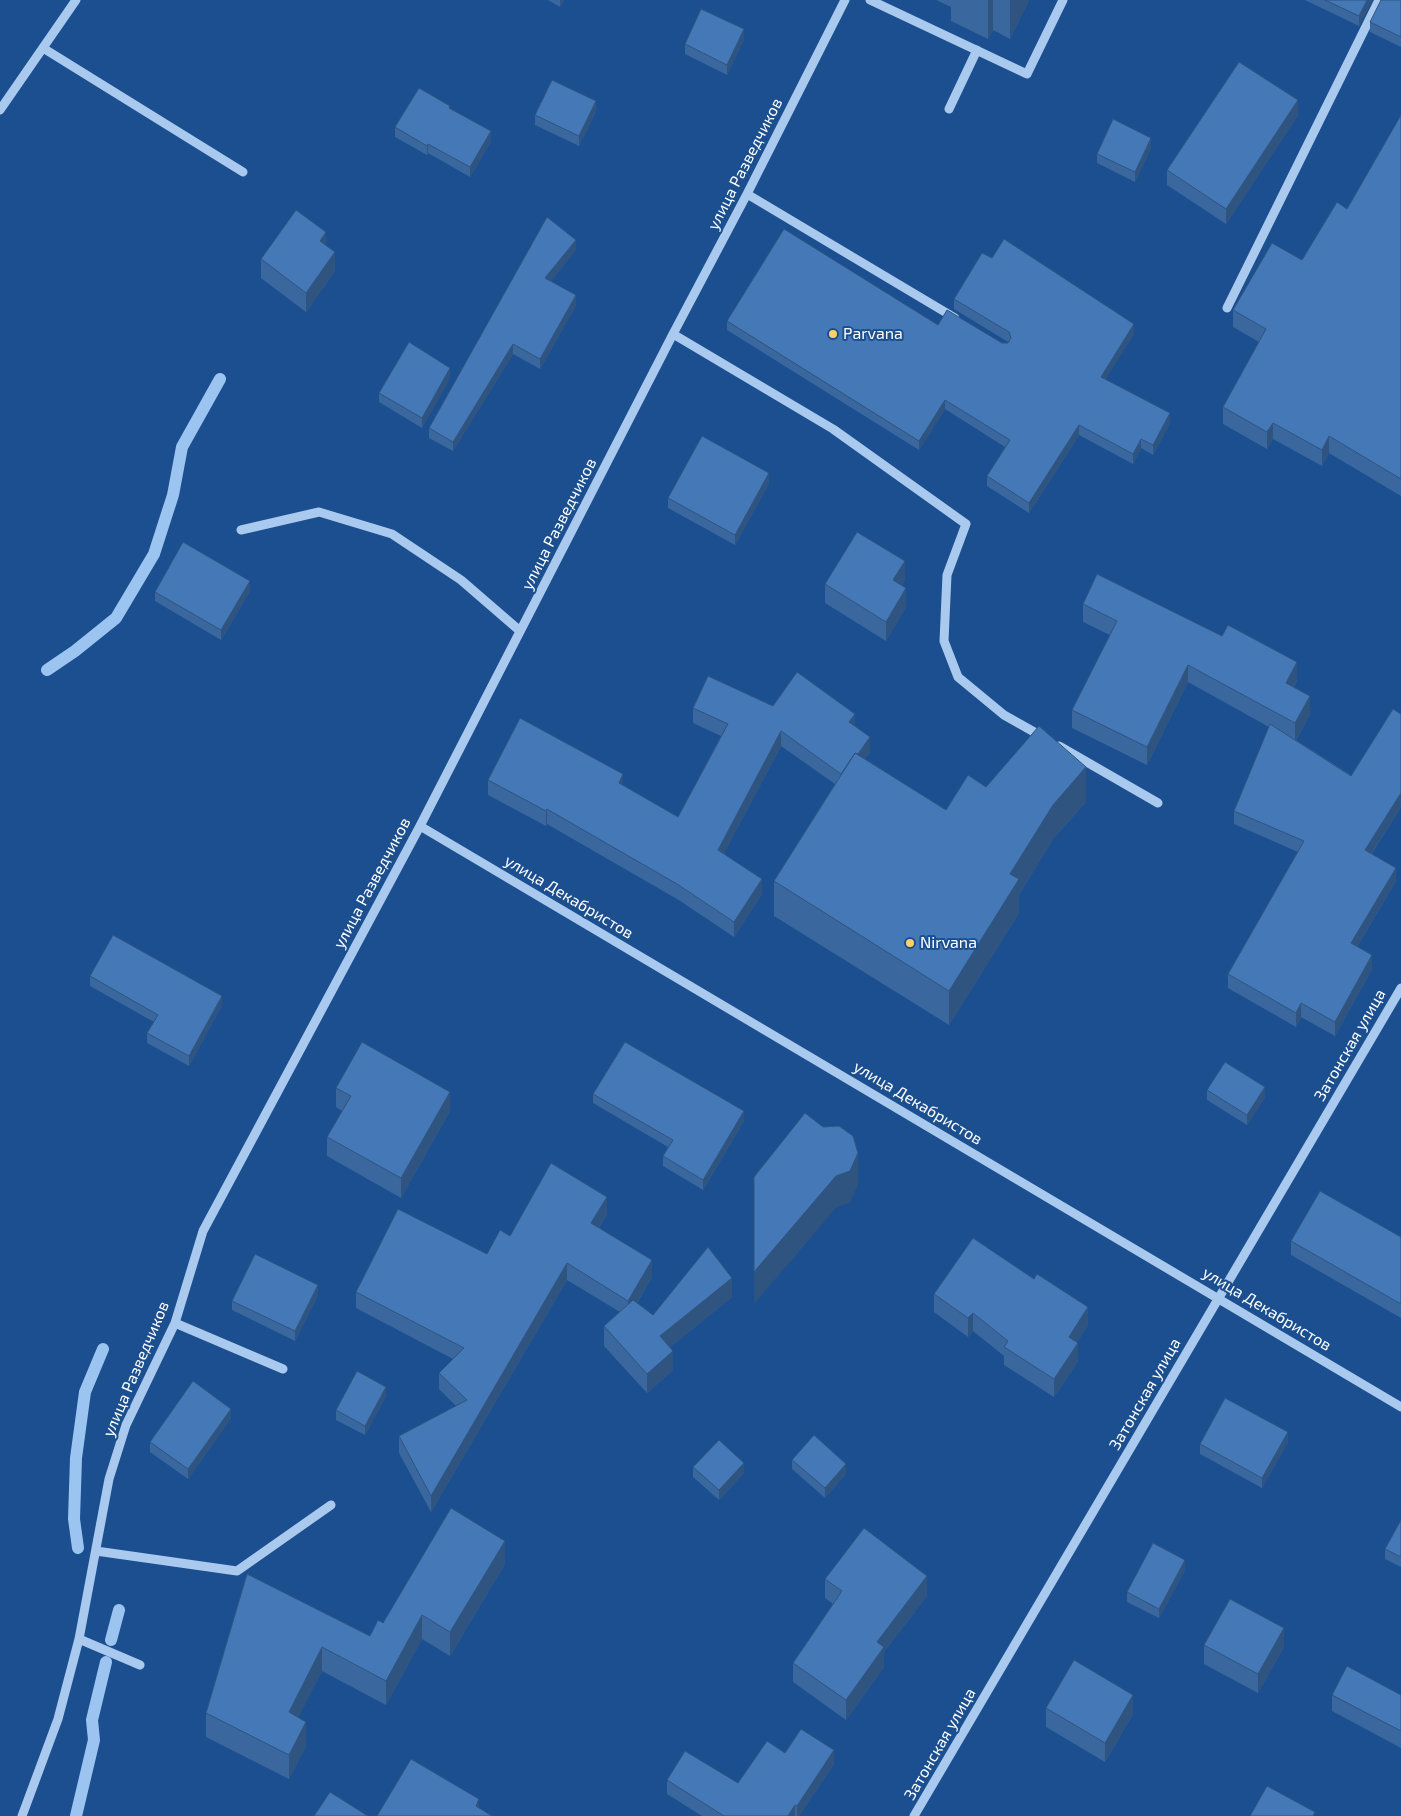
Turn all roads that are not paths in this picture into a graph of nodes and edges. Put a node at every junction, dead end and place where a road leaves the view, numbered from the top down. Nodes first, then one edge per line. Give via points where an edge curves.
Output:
1 (76, 0) edge
2 (845, 0) edge
3 (870, 0) edge
4 (1063, 0) edge
5 (1380, 0) edge
6 (43, 48) junction
7 (977, 50) junction
8 (949, 109) dead end
9 (0, 110) edge
10 (243, 172) dead end
11 (747, 194) junction
12 (1227, 308) dead end
13 (963, 323) edge
14 (673, 334) junction
15 (241, 530) dead end
16 (520, 631) junction
17 (1158, 803) dead end
18 (420, 826) junction
19 (1401, 988) edge
20 (1219, 1298) junction
21 (175, 1323) junction
22 (283, 1369) dead end
23 (1401, 1406) edge
24 (331, 1505) dead end
25 (96, 1551) junction
26 (79, 1639) junction
27 (140, 1665) dead end
28 (22, 1816) edge
29 (914, 1816) edge

1 - 6 street
2 - 11 street, улица Разведчиков
3 - 7 street
4 - 7 street via 1028,74
5 - 12 street
6 - 9 street
6 - 10 street
7 - 8 street
11 - 13 street
11 - 14 street, улица Разведчиков
14 - 16 street, улица Разведчиков
14 - 17 street via 833,428 966,524 947,575 944,641 958,677 1004,715
15 - 16 street via 319,512 392,534 461,580
16 - 18 street, улица Разведчиков
18 - 20 street, улица Декабристов
18 - 21 street, улица Разведчиков via 203,1231
19 - 20 street, Затонская улица
20 - 23 street, улица Декабристов
20 - 29 street, Затонская улица
21 - 22 street
21 - 25 street, улица Разведчиков via 126,1426 109,1479
24 - 25 street via 237,1571
25 - 26 street, улица Разведчиков
26 - 27 street
26 - 28 street, улица Разведчиков via 58,1719

